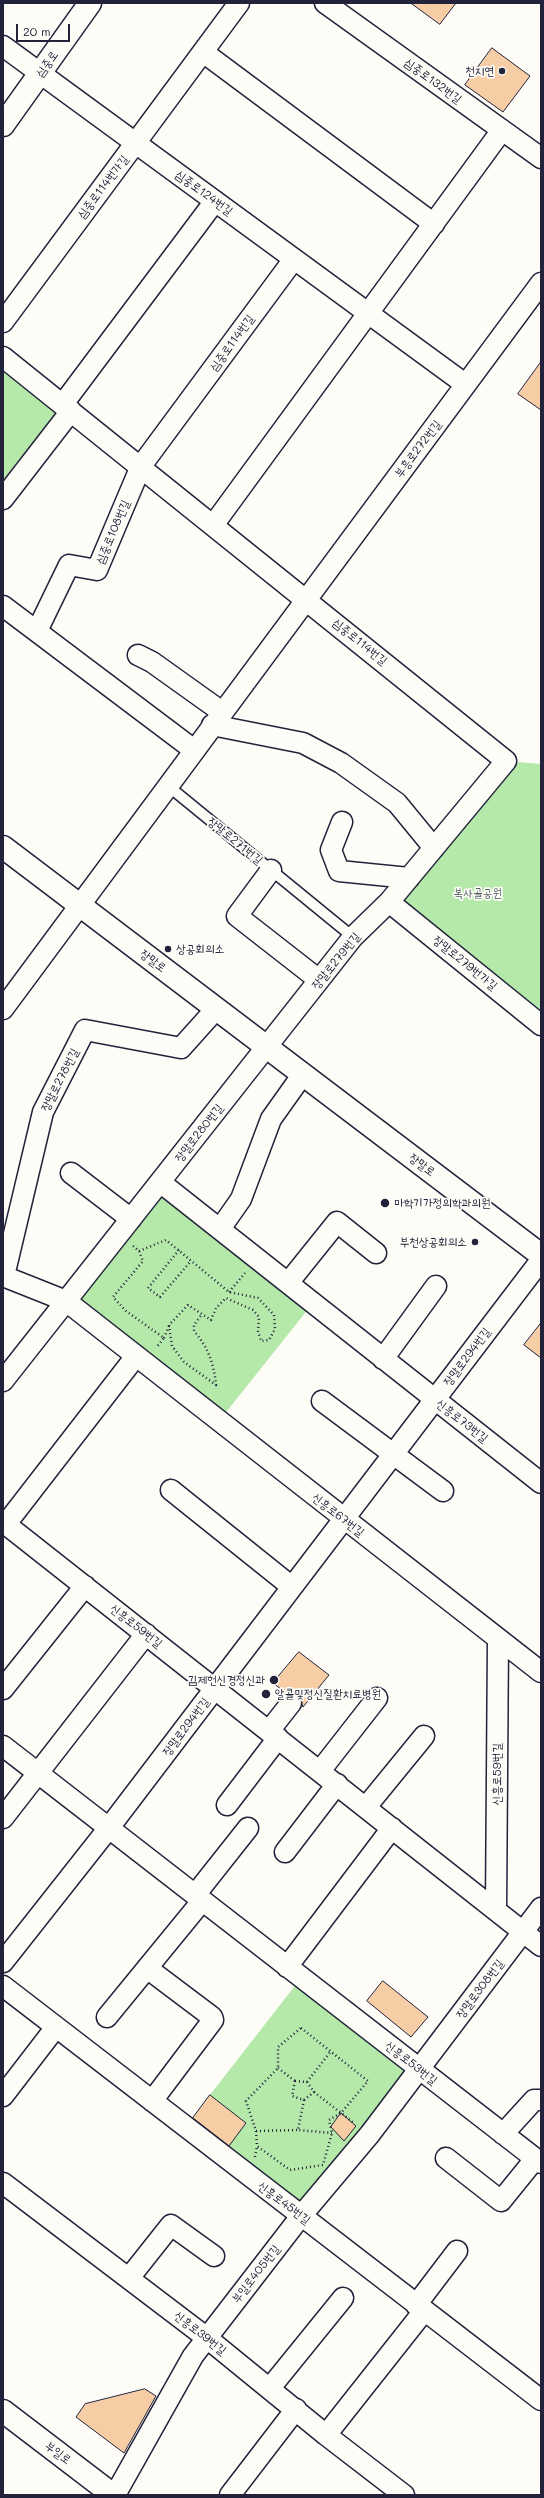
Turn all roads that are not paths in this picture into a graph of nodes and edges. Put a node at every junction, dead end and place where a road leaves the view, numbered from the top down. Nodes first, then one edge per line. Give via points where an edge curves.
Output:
1 (90, 3) edge
2 (239, 3) edge
3 (325, 3) edge
4 (3, 46) edge
5 (203, 52) junction
6 (40, 73) junction
7 (3, 125) edge
8 (502, 130) junction
9 (136, 143) junction
10 (541, 158) edge
11 (215, 201) junction
12 (434, 224) junction
13 (294, 259) junction
14 (541, 283) edge
15 (535, 304) edge
16 (368, 313) junction
17 (3, 322) edge
18 (3, 357) edge
19 (466, 384) junction
20 (67, 407) junction
21 (141, 466) junction
22 (3, 498) edge
23 (214, 524) junction
24 (306, 598) junction
25 (3, 606) edge
26 (37, 631) junction
27 (138, 655) dead end
28 (217, 718) junction
29 (194, 750) junction
30 (506, 761) joint
31 (167, 785) junction
32 (342, 822) dead end
33 (3, 847) edge
34 (434, 848) junction
35 (271, 870) junction
36 (409, 878) junction
37 (389, 902) junction
38 (78, 905) junction
39 (353, 938) junction
40 (320, 980) junction
41 (3, 1009) edge
42 (216, 1009) junction
43 (541, 1025) edge
44 (267, 1048) junction
45 (303, 1074) junction
46 (71, 1173) dead end
47 (160, 1182) junction
48 (125, 1227) junction
49 (220, 1230) junction
50 (376, 1253) dead end
51 (541, 1255) edge
52 (541, 1260) edge
53 (3, 1276) edge
54 (288, 1283) junction
55 (436, 1286) dead end
56 (66, 1301) junction
57 (383, 1359) junction
58 (140, 1360) junction
59 (3, 1381) edge
60 (435, 1400) junction
61 (322, 1401) dead end
62 (394, 1454) junction
63 (541, 1483) edge
64 (171, 1490) dead end
65 (443, 1491) dead end
66 (344, 1519) junction
67 (4, 1523) edge
68 (85, 1586) junction
69 (292, 1587) junction
70 (146, 1634) junction
71 (498, 1639) junction
72 (541, 1672) edge
73 (216, 1688) junction
74 (3, 1689) edge
75 (377, 1698) dead end
76 (291, 1703) dead end
77 (274, 1734) junction
78 (424, 1736) dead end
79 (3, 1746) edge
80 (320, 1771) junction
81 (38, 1774) junction
82 (337, 1784) junction
83 (227, 1805) dead end
84 (366, 1807) junction
85 (3, 1818) edge
86 (248, 1828) dead end
87 (392, 1828) junction
88 (108, 1829) junction
89 (285, 1852) dead end
90 (198, 1898) junction
91 (541, 1908) edge
92 (496, 1910) junction
93 (523, 1932) junction
94 (541, 1946) edge
95 (3, 1962) edge
96 (287, 1967) junction
97 (147, 1968) junction
98 (3, 1986) edge
99 (107, 2017) dead end
100 (56, 2027) junction
101 (419, 2069) junction
102 (3, 2096) edge
103 (541, 2100) edge
104 (152, 2101) junction
105 (503, 2134) junction
106 (446, 2158) dead end
107 (538, 2161) edge
108 (3, 2183) edge
109 (301, 2216) junction
110 (457, 2251) dead end
111 (214, 2256) dead end
112 (129, 2278) junction
113 (343, 2298) dead end
114 (420, 2308) junction
115 (207, 2338) junction
116 (270, 2388) junction
117 (541, 2400) edge
118 (296, 2409) junction
119 (3, 2411) edge
120 (326, 2435) junction
121 (114, 2495) edge
122 (230, 2495) edge
123 (404, 2495) edge

1 - 6 street, 심중로
2 - 5 street, 심중로114번가길
3 - 8 street, 심중로132번길
4 - 6 street, 심중로124번길
5 - 9 street, 심중로114번가길
5 - 12 street
6 - 7 street, 심중로
6 - 9 street, 심중로124번길
8 - 10 street, 심중로132번길
8 - 12 street
9 - 11 street, 심중로124번길
9 - 17 street, 심중로114번가길
11 - 13 street, 심중로124번길
11 - 20 street
12 - 16 street
13 - 16 street, 심중로124번길
13 - 21 street, 심중로114번길
14 - 15 street, 부흥로272번길
15 - 19 street, 부흥로272번길
16 - 19 street, 심중로124번길
16 - 23 street
18 - 20 street, 심중로114번길
19 - 24 street, 부흥로272번길
20 - 21 street, 심중로114번길
20 - 22 street
21 - 23 street, 심중로114번길
21 - 26 street, 심중로108번길 via 97,570 69,564
23 - 24 street, 심중로114번길
24 - 28 street
24 - 30 street, 심중로114번길
25 - 26 street
26 - 29 street
27 - 28 street via 152,662
28 - 29 street
28 - 34 street via 303,743 341,763 397,803
29 - 31 street
30 - 34 street, 장말로279번길
31 - 35 lane, 장말로271번길
31 - 38 street
32 - 36 street via 332,850 339,871
33 - 38 street, 장말로
34 - 36 street, 장말로279번길
35 - 39 lane
35 - 40 street, 장말로271번길 via 237,916
36 - 37 street, 장말로279번길
37 - 39 street, 장말로279번길
37 - 43 street, 장말로279번가길
38 - 41 street
38 - 42 street, 장말로
39 - 40 street, 장말로279번길
40 - 44 street, 장말로279번길
42 - 44 street, 장말로
42 - 53 street, 장말로278번길 via 181,1048 85,1030 43,1112
44 - 45 street, 장말로
44 - 47 street, 장말로280번길
45 - 49 street via 271,1119 241,1199
45 - 51 street, 장말로
46 - 48 street
47 - 48 street, 장말로280번길
47 - 49 street, 신흥로73번길
48 - 56 street, 장말로280번길
49 - 54 street, 신흥로73번길
50 - 54 street via 337,1222
52 - 60 street, 장말로294번길
53 - 56 street, 신흥로67번길
54 - 57 street, 신흥로73번길
55 - 57 street
56 - 58 street, 신흥로67번길
56 - 59 street, 장말로280번길
57 - 60 street, 신흥로73번길
58 - 66 street, 신흥로67번길
58 - 67 street
60 - 62 street, 장말로294번길
60 - 63 street, 신흥로73번길
61 - 62 street
62 - 65 street
62 - 66 street, 장말로294번길
64 - 69 street
66 - 69 street, 장말로294번길
66 - 71 street, 신흥로67번길
67 - 68 street, 신흥로59번길
68 - 70 street, 신흥로59번길
68 - 74 street
69 - 73 street, 장말로294번길
70 - 73 street, 신흥로59번길
70 - 81 street
71 - 72 street, 신흥로67번길
71 - 92 street, 신흥로59번길
73 - 77 street, 신흥로59번길
73 - 88 street, 장말로294번길
75 - 80 street
76 - 77 street
77 - 80 street, 신흥로59번길
77 - 83 street
78 - 84 street
79 - 81 street, 신흥로53번길
80 - 82 street, 신흥로59번길
81 - 85 street
81 - 88 street, 신흥로53번길
82 - 84 street, 신흥로59번길
82 - 89 street
84 - 87 street, 신흥로59번길
86 - 90 street
87 - 92 street, 신흥로59번길
87 - 96 street
88 - 90 street, 신흥로53번길
88 - 95 street, 장말로294번길
90 - 96 street, 신흥로53번길
90 - 97 street
91 - 93 street, 장말로308번길
92 - 93 street, 신흥로59번길
93 - 94 street, 신흥로59번길
93 - 101 street, 장말로308번길
96 - 101 street, 신흥로53번길
97 - 99 street
97 - 104 street via 213,2020
98 - 100 street, 신흥로45번길
100 - 102 street
100 - 104 street, 신흥로45번길
101 - 105 street, 신흥로53번길
101 - 109 street, 부일로405번길 via 370,2134
103 - 105 street via 534,2100
104 - 109 street, 신흥로45번길
105 - 107 street, 신흥로53번길
106 - 107 street, 신흥로53번길 via 501,2201
108 - 112 street, 신흥로39번길
109 - 114 street, 신흥로45번길
109 - 115 street, 부일로405번길
110 - 114 street
111 - 112 street via 171,2225
112 - 115 street, 신흥로39번길
113 - 116 street
114 - 117 street, 신흥로45번길
114 - 120 street
115 - 116 street, 신흥로39번길
115 - 121 street, 부일로405번길 via 193,2356
116 - 118 street, 신흥로39번길
118 - 120 street, 신흥로39번길
118 - 122 street
119 - 121 street, 부일로
120 - 123 street, 신흥로39번길

